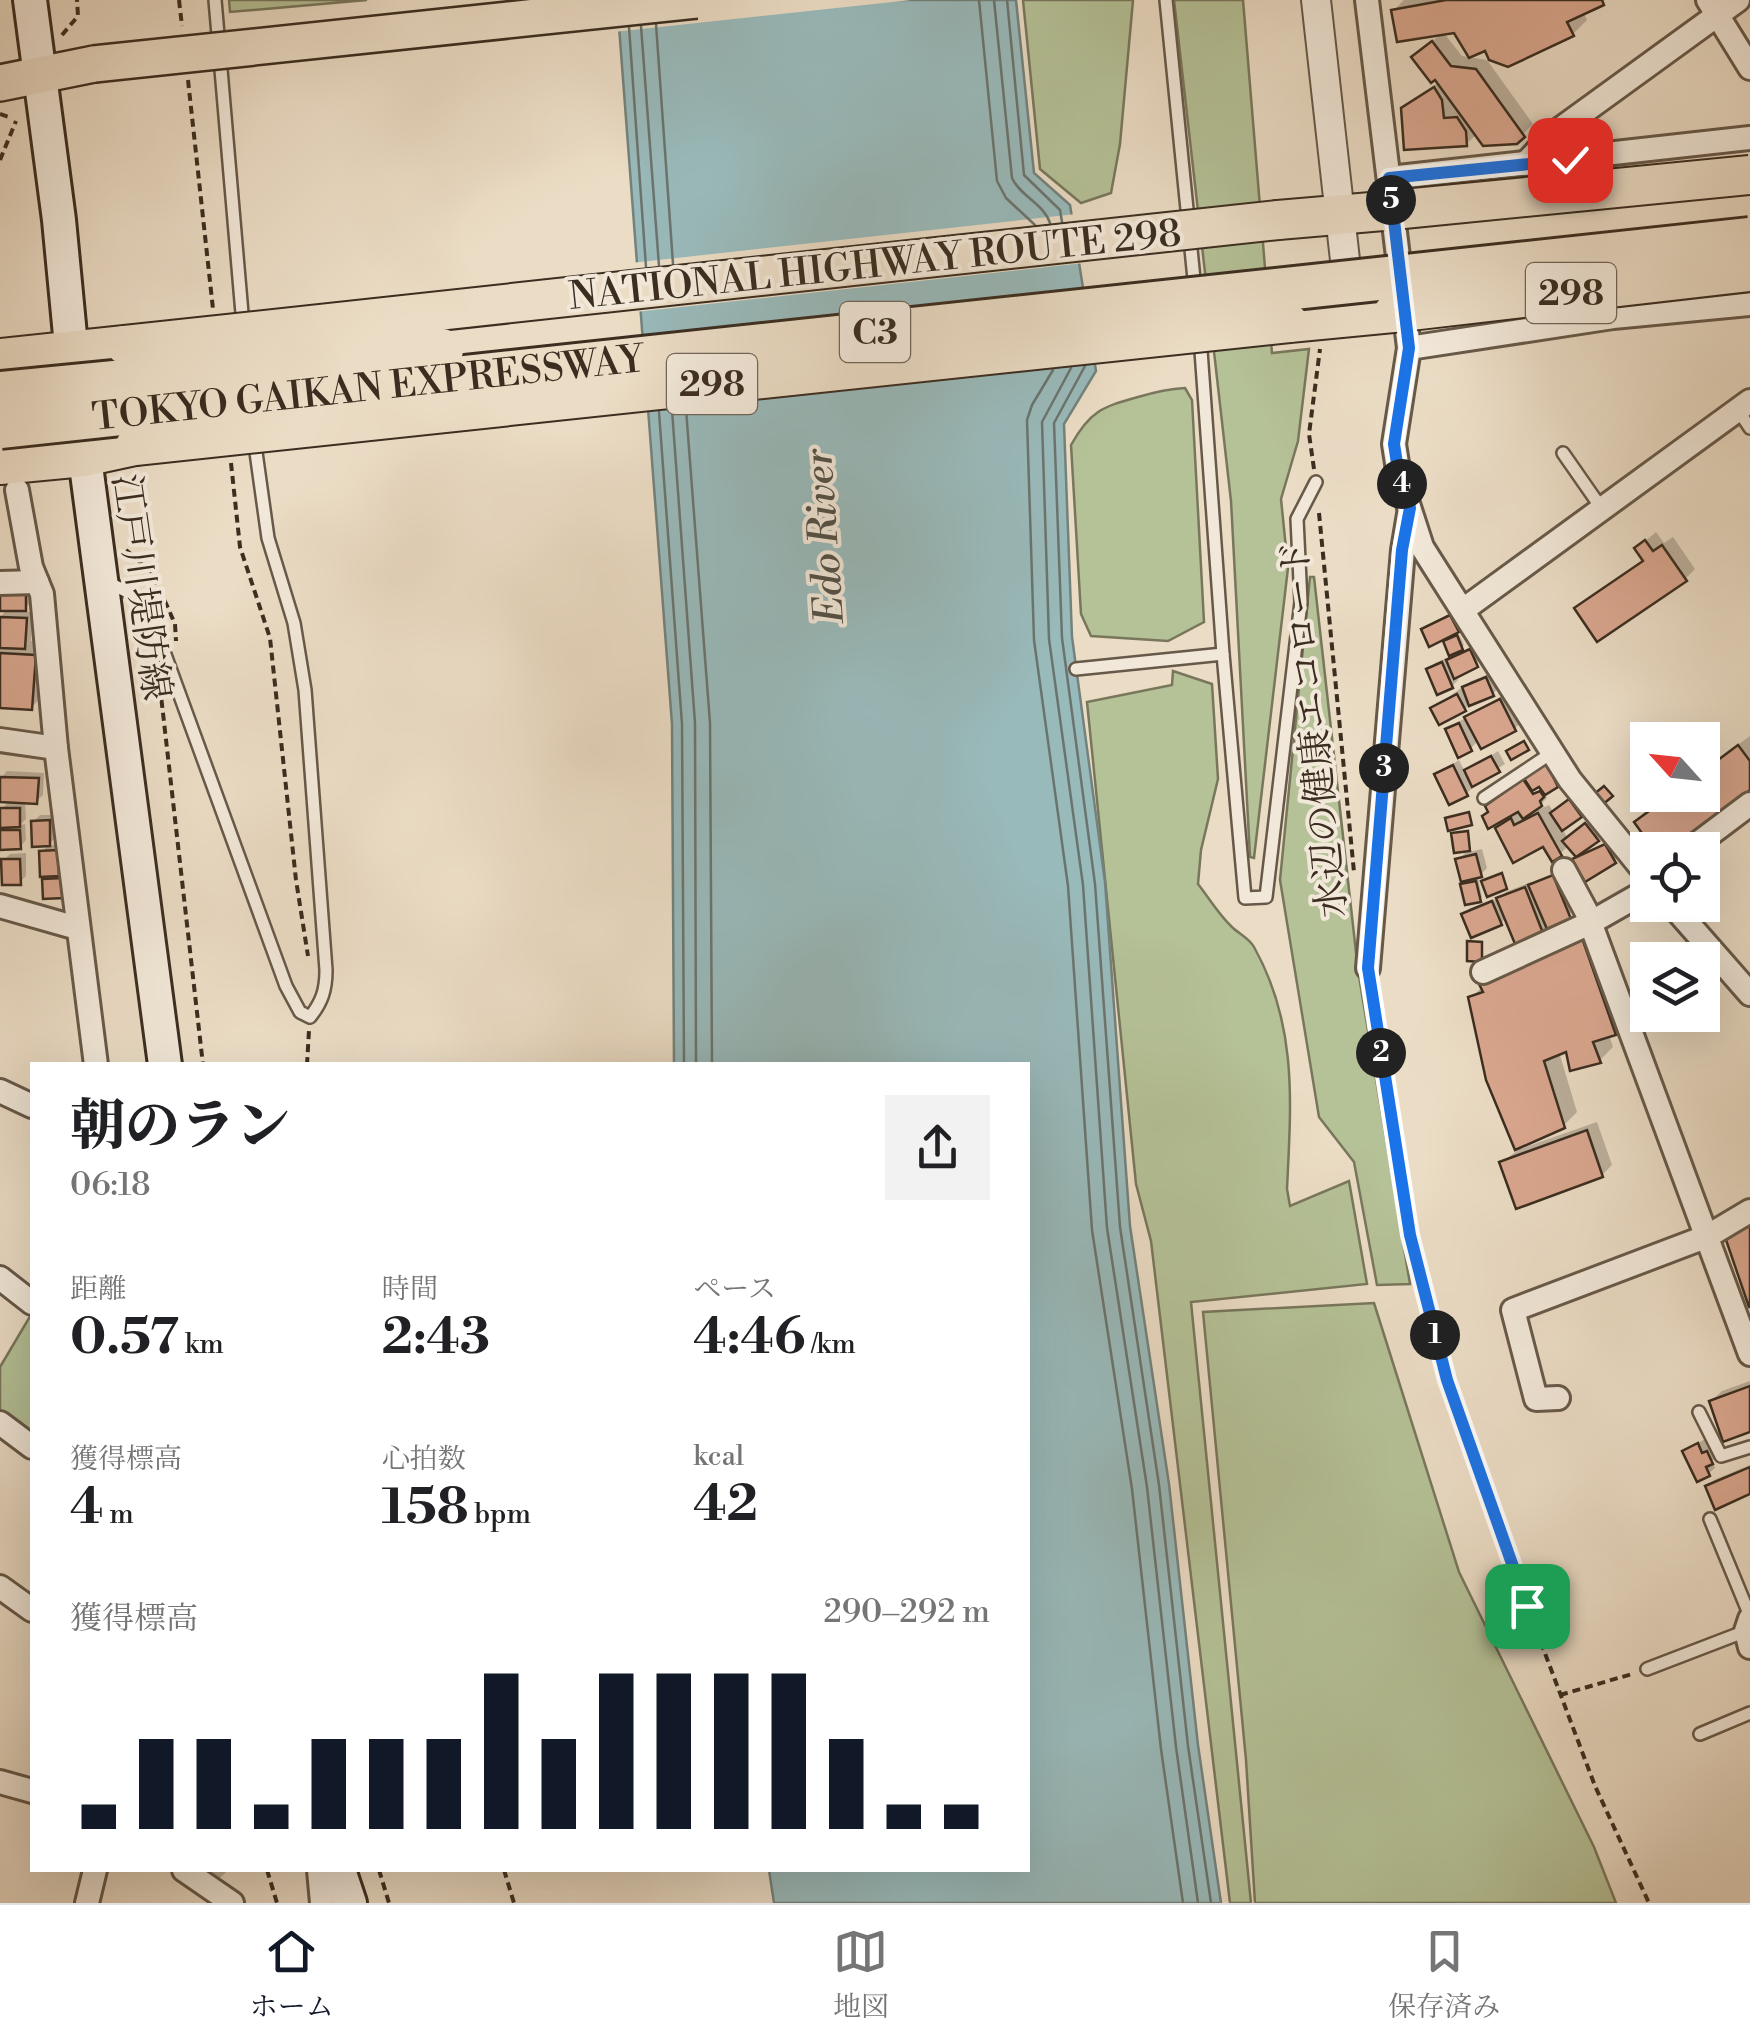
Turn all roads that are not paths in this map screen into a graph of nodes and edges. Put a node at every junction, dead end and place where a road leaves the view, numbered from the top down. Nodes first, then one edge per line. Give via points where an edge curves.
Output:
1 (30, 0) edge
2 (216, 0) edge
3 (696, 0) edge
4 (1166, 0) edge
5 (1316, 0) edge
6 (1367, 0) edge
7 (1738, 0) edge
8 (1713, 8) edge
9 (1750, 68) edge
10 (42, 75) junction
11 (8, 105) edge
12 (1750, 138) edge
13 (1524, 164) junction
14 (1750, 176) edge
15 (1386, 194) junction
16 (1340, 214) junction
17 (1750, 214) edge
18 (1750, 238) edge
19 (1750, 272) edge
20 (1197, 303) dead end
21 (1750, 304) edge
22 (1351, 317) junction
23 (1199, 322) dead end
24 (244, 339) dead end
25 (1409, 348) junction
26 (71, 350) junction
27 (246, 359) dead end
28 (1, 374) edge
29 (1746, 413) edge
30 (1564, 453) dead end
31 (84, 457) junction
32 (6, 458) edge
33 (1316, 482) road end
34 (1410, 508) junction
35 (1602, 509) junction
36 (100, 579) junction
37 (38, 582) junction
38 (0, 583) edge
39 (1463, 610) junction
40 (1222, 654) junction
41 (1076, 670) dead end
42 (0, 740) edge
43 (56, 748) junction
44 (1553, 752) junction
45 (1484, 798) dead end
46 (1750, 804) edge
47 (1713, 832) edge
48 (1630, 854) edge
49 (1564, 870) dead end
50 (1630, 900) edge
51 (0, 906) edge
52 (1687, 922) edge
53 (1590, 923) junction
54 (78, 924) junction
55 (1368, 968) road end
56 (1482, 972) dead end
57 (1750, 994) edge
58 (96, 1062) edge
59 (166, 1062) edge
60 (0, 1091) edge
61 (30, 1105) edge
62 (1750, 1210) edge
63 (1708, 1236) junction
64 (0, 1278) edge
65 (30, 1300) edge
66 (1750, 1354) edge
67 (1558, 1398) dead end
68 (1699, 1412) dead end
69 (0, 1423) edge
70 (30, 1446) edge
71 (1750, 1447) edge
72 (1710, 1520) dead end
73 (0, 1587) edge
74 (30, 1609) edge
75 (1749, 1628) edge
76 (1647, 1669) road end
77 (1750, 1713) edge
78 (1700, 1734) dead end
79 (0, 1782) edge
80 (30, 1790) edge
81 (94, 1872) edge
82 (186, 1872) edge
83 (318, 1872) edge
84 (340, 1872) edge
85 (218, 1899) edge
86 (87, 1903) edge
87 (322, 1903) edge
88 (350, 1903) edge

1 - 10 main road, 江戸川堤防線
2 - 24 lane
3 - 10 main road, bridge via 94,64
4 - 20 lane
5 - 16 street
6 - 15 street
7 - 8 street
8 - 9 street
8 - 13 street
10 - 11 main road
10 - 26 main road, 江戸川堤防線
12 - 13 street
13 - 15 street
14 - 15 highway, NATIONAL HIGHWAY ROUTE 298, bridge
15 - 16 highway, NATIONAL HIGHWAY ROUTE 298
15 - 25 street
16 - 22 street
16 - 26 highway, NATIONAL HIGHWAY ROUTE 298, bridge
17 - 28 highway, TOKYO GAIKAN EXPRESSWAY / C3, bridge via 1295,265
18 - 32 highway, TOKYO GAIKAN EXPRESSWAY / C3, bridge
19 - 22 highway, 298, bridge
21 - 25 street
22 - 31 highway, 298, bridge via 1304,333 135,446
23 - 40 lane
25 - 34 street via 1394,444
26 - 28 highway, NATIONAL HIGHWAY ROUTE 298
26 - 31 main road, 江戸川堤防線
27 - 36 lane via 260,495 305,690 326,970 321,1004 310,1018 286,986 148,608 138,596
28 - 32 street
29 - 35 street
30 - 35 lane
31 - 32 highway, 298
31 - 36 main road, 江戸川堤防線
32 - 37 street
33 - 40 lane via 1297,519 1301,602 1266,897 1245,898
34 - 39 street via 1422,547
34 - 55 street
35 - 39 street
36 - 59 main road, 江戸川堤防線
37 - 38 street
37 - 43 street
39 - 44 street
40 - 41 lane
42 - 43 street
43 - 54 street
44 - 45 lane
44 - 48 street
46 - 47 street
49 - 53 street
50 - 53 street
51 - 54 street
52 - 57 street
53 - 56 street
53 - 63 street
54 - 58 street
60 - 61 street
62 - 63 street
63 - 66 street
63 - 67 street via 1513,1310 1536,1399
64 - 65 street
68 - 71 lane via 1721,1456
69 - 70 street
72 - 75 lane
73 - 74 street
75 - 76 lane
77 - 78 lane
79 - 80 street
81 - 86 street
82 - 85 street
83 - 87 street
84 - 88 main road

